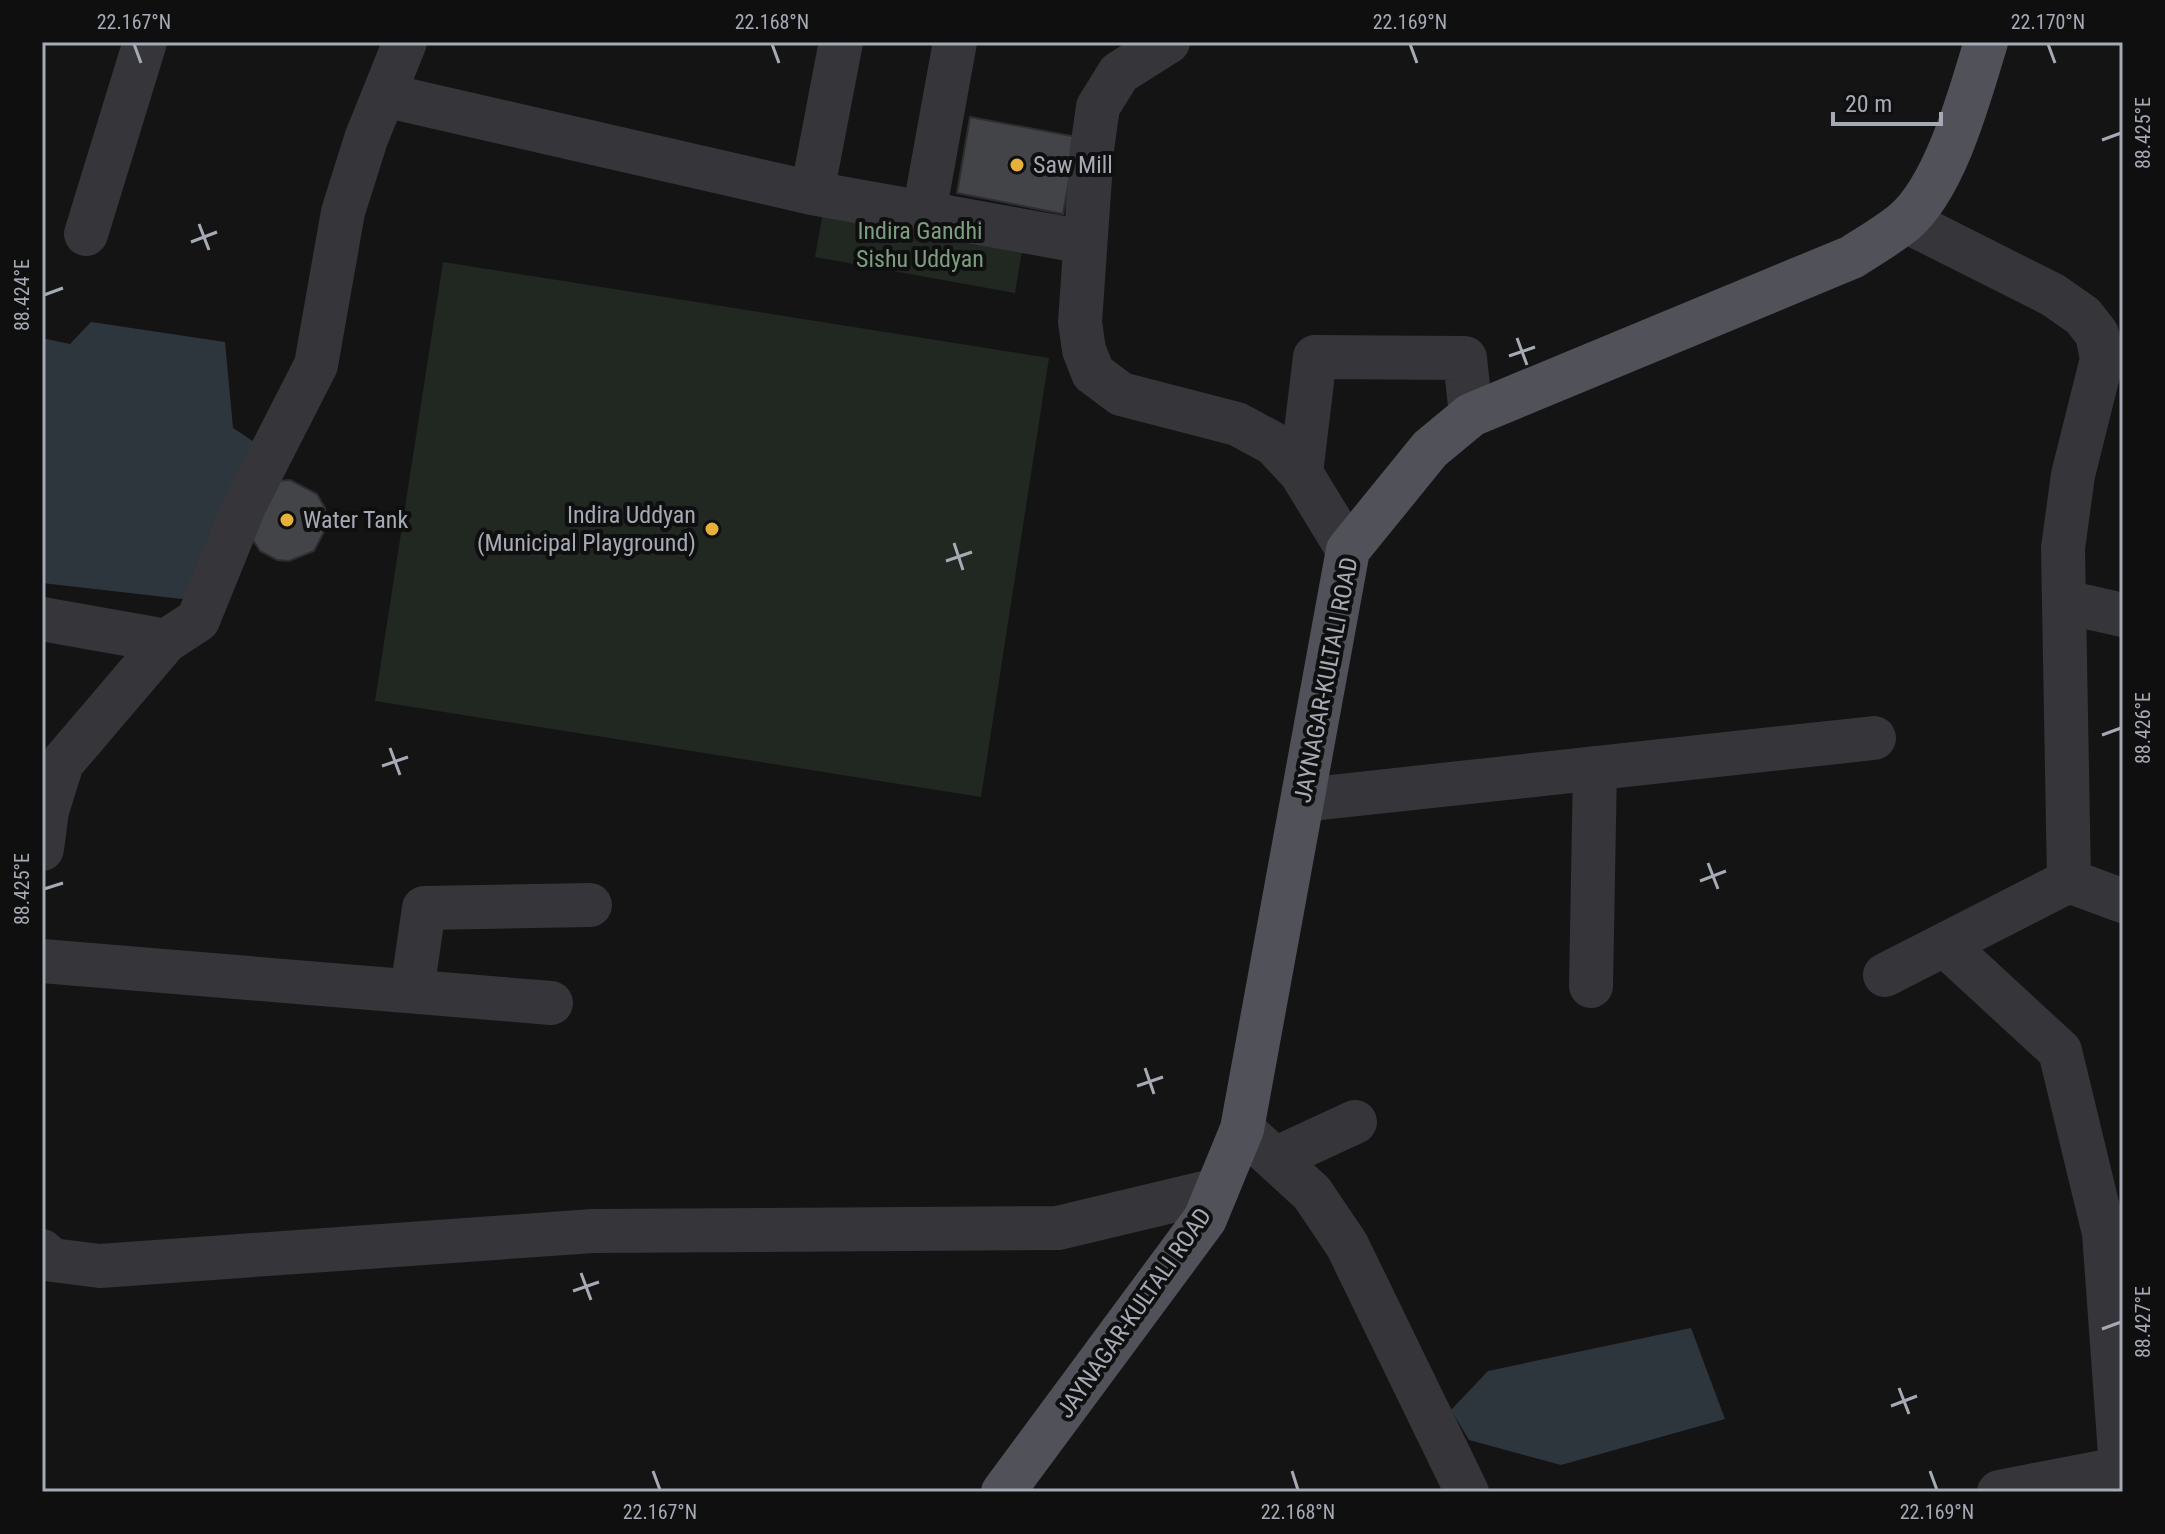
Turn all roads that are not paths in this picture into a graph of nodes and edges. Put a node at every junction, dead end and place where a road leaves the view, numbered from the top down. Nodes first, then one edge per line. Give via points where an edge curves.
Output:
1 (145, 42) edge
2 (405, 42) edge
3 (841, 42) edge
4 (955, 42) edge
5 (1168, 42) edge
6 (1986, 42) edge
7 (384, 95) junction
8 (812, 193) junction
9 (924, 213) junction
10 (1906, 221) junction
11 (86, 234) dead end
12 (1085, 242) junction
13 (1471, 415) junction
14 (1301, 473) junction
15 (1348, 550) junction
16 (2065, 602) junction
17 (2123, 615) edge
18 (42, 619) edge
19 (166, 641) junction
20 (1874, 738) dead end
21 (1595, 768) junction
22 (1303, 800) junction
23 (42, 849) edge
24 (2069, 881) junction
25 (2123, 901) edge
26 (590, 905) dead end
27 (1945, 945) junction
28 (42, 961) edge
29 (1885, 975) dead end
30 (1591, 986) dead end
31 (412, 991) junction
32 (551, 1003) dead end
33 (1355, 1122) dead end
34 (1242, 1129) junction
35 (1277, 1158) junction
36 (1217, 1190) junction
37 (42, 1251) edge
38 (2122, 1468) edge
39 (1003, 1492) edge
40 (1467, 1492) edge
41 (1999, 1492) edge

1 - 11 street
2 - 7 street
3 - 8 street
4 - 9 street
5 - 12 street via 1119,73 1098,107
6 - 10 main road, JAYNAGAR-KULTALI ROAD via 1959,129 1938,175
7 - 8 street
7 - 19 street via 343,212 316,365 245,504 198,620
8 - 9 street
9 - 12 street
10 - 13 main road, JAYNAGAR-KULTALI ROAD via 1852,257
10 - 16 street via 2053,295 2083,316 2097,334 2102,359 2065,513
12 - 14 street via 1080,322 1093,373 1121,394 1237,424 1274,444
13 - 14 street via 1465,358 1315,357
13 - 15 main road, JAYNAGAR-KULTALI ROAD via 1430,449
14 - 15 street
15 - 22 main road, JAYNAGAR-KULTALI ROAD
16 - 17 street
16 - 24 street
18 - 19 street
19 - 23 street via 62,763
20 - 21 street
21 - 22 street
21 - 30 street
22 - 34 main road, JAYNAGAR-KULTALI ROAD
24 - 25 street
24 - 27 street
26 - 31 street via 424,908
27 - 29 street
27 - 38 street via 2060,1051 2104,1233
28 - 31 street
31 - 32 street
33 - 35 street
34 - 35 street
34 - 36 main road, JAYNAGAR-KULTALI ROAD
35 - 40 street via 1312,1193 1347,1245
36 - 37 street via 1058,1228 593,1231 100,1266 52,1260
36 - 39 main road, JAYNAGAR-KULTALI ROAD via 1205,1219
38 - 41 street

